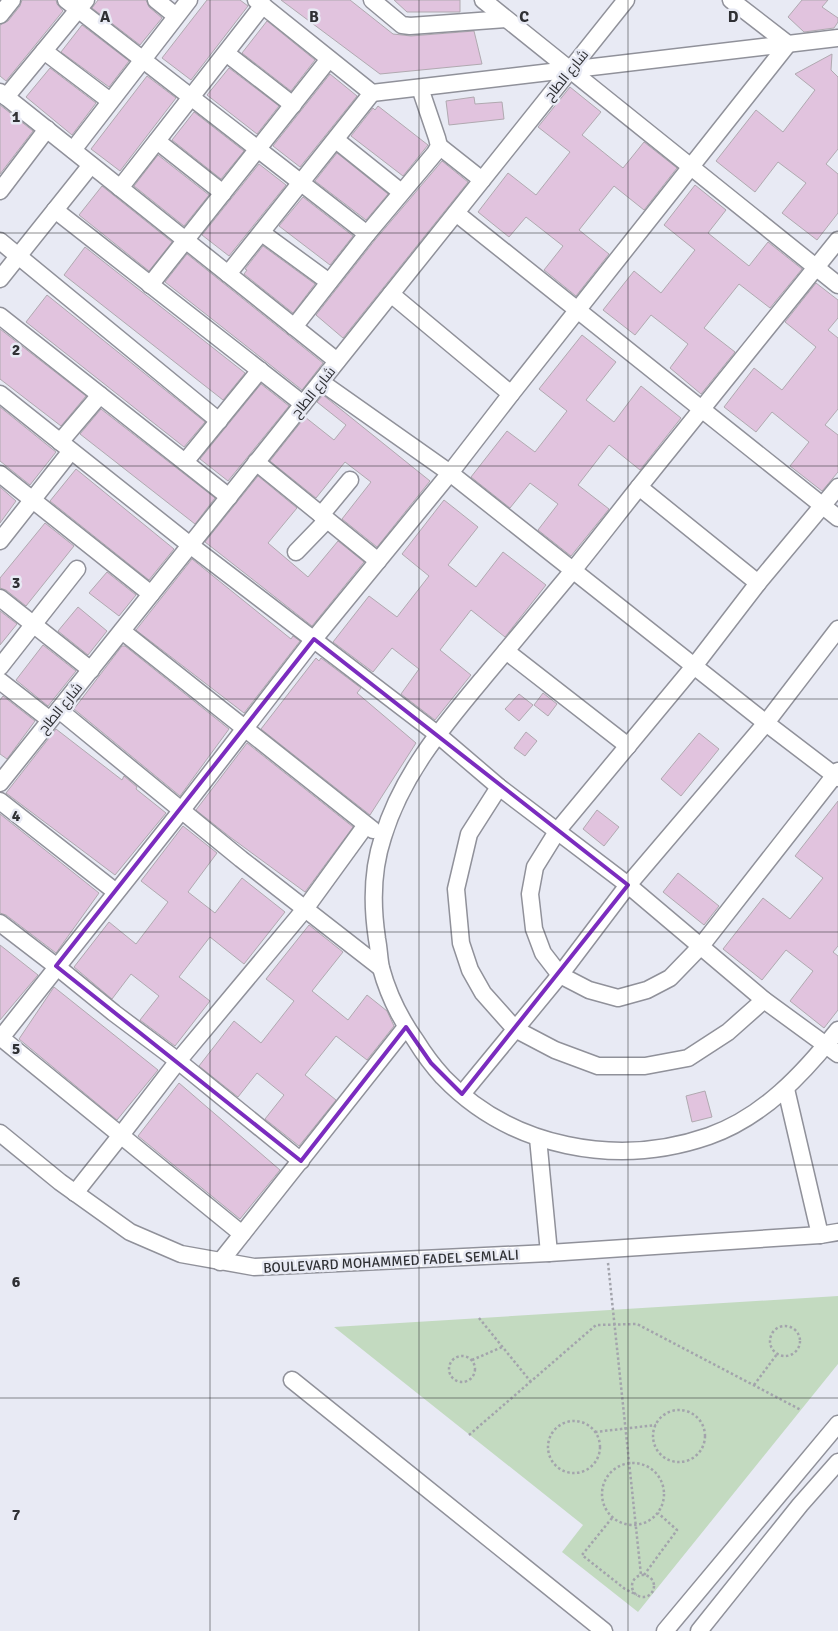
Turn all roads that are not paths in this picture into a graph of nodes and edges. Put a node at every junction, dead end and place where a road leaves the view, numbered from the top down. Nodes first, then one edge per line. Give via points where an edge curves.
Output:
1 (12, 0) edge
2 (156, 0) edge
3 (189, 0) edge
4 (372, 0) edge
5 (482, 0) edge
6 (626, 0) edge
7 (731, 0) edge
8 (77, 3) edge
9 (259, 3) edge
10 (0, 15) edge
11 (176, 16) junction
12 (506, 19) junction
13 (837, 38) edge
14 (788, 44) junction
15 (44, 51) junction
16 (226, 53) junction
17 (329, 59) junction
18 (142, 60) junction
19 (570, 70) junction
20 (420, 88) junction
21 (372, 93) junction
22 (3, 95) edge
23 (191, 97) junction
24 (110, 101) junction
25 (293, 105) junction
26 (46, 129) junction
27 (336, 140) junction
28 (156, 141) junction
29 (438, 146) junction
30 (258, 149) junction
31 (73, 150) junction
32 (91, 165) junction
33 (691, 167) junction
34 (6, 172) edge
35 (482, 180) junction
36 (301, 183) junction
37 (120, 188) junction
38 (0, 190) edge
39 (401, 192) junction
40 (223, 193) junction
41 (55, 210) junction
42 (456, 213) junction
43 (262, 233) junction
44 (367, 234) junction
45 (0, 240) edge
46 (186, 240) junction
47 (838, 240) edge
48 (19, 256) junction
49 (816, 267) junction
50 (228, 274) junction
51 (0, 279) edge
52 (329, 282) junction
53 (150, 285) junction
54 (838, 285) edge
55 (391, 294) junction
56 (577, 310) junction
57 (0, 316) edge
58 (294, 327) junction
59 (337, 361) junction
60 (260, 370) junction
61 (321, 382) junction
62 (0, 394) edge
63 (511, 394) junction
64 (100, 395) junction
65 (303, 404) junction
66 (701, 410) junction
67 (219, 421) junction
68 (66, 446) junction
69 (185, 462) junction
70 (256, 462) junction
71 (450, 473) junction
72 (0, 474) edge
73 (350, 480) dead end
74 (639, 487) junction
75 (838, 487) edge
76 (229, 497) junction
77 (33, 500) junction
78 (822, 507) junction
79 (324, 518) junction
80 (838, 518) edge
81 (0, 541) edge
82 (190, 546) junction
83 (296, 552) dead end
84 (378, 561) junction
85 (77, 569) dead end
86 (574, 570) junction
87 (758, 583) junction
88 (151, 594) junction
89 (0, 598) edge
90 (33, 624) junction
91 (838, 629) edge
92 (122, 631) junction
93 (314, 639) junction
94 (506, 650) junction
95 (695, 666) junction
96 (0, 667) edge
97 (90, 670) junction
98 (0, 681) edge
99 (54, 715) junction
100 (766, 723) junction
101 (245, 729) junction
102 (437, 734) junction
103 (628, 746) junction
104 (837, 774) edge
105 (1, 780) edge
106 (499, 787) junction
107 (0, 801) edge
108 (181, 810) junction
109 (366, 824) junction
110 (558, 830) junction
111 (382, 838) junction
112 (628, 885) junction
113 (116, 892) junction
114 (305, 909) junction
115 (0, 923) edge
116 (701, 946) junction
117 (56, 966) junction
118 (381, 968) junction
119 (560, 974) junction
120 (764, 1000) junction
121 (406, 1028) junction
122 (515, 1029) junction
123 (838, 1030) edge
124 (0, 1038) edge
125 (832, 1049) edge
126 (178, 1061) junction
127 (786, 1089) junction
128 (462, 1094) junction
129 (0, 1133) edge
130 (122, 1135) junction
131 (538, 1138) junction
132 (302, 1161) junction
133 (75, 1193) junction
134 (838, 1232) edge
135 (242, 1234) junction
136 (820, 1235) junction
137 (838, 1238) edge
138 (549, 1253) junction
139 (220, 1262) junction
140 (292, 1380) dead end
141 (838, 1424) edge
142 (838, 1462) edge
143 (604, 1631) edge
144 (666, 1631) edge
145 (699, 1631) edge

1 - 10 street
2 - 11 street
3 - 11 street
4 - 12 street via 402,25
5 - 12 street
6 - 19 street, شارع الطاح
7 - 14 street
8 - 15 street
8 - 18 street
9 - 16 street
9 - 17 street
11 - 18 street
12 - 19 street
13 - 14 street
14 - 19 street
14 - 33 street
15 - 22 street
15 - 24 street
16 - 23 street
16 - 25 street
17 - 21 street
17 - 25 street
18 - 23 street
18 - 24 street
19 - 20 street
19 - 33 street
19 - 35 street, شارع الطاح
20 - 21 street
20 - 29 street
21 - 27 street
22 - 26 street
23 - 28 street
23 - 30 street
24 - 31 street
25 - 30 street
26 - 31 street
26 - 34 street
27 - 36 street
27 - 39 street
28 - 37 street
28 - 40 street
29 - 35 street
29 - 39 street
30 - 36 street
30 - 40 street
31 - 32 street
32 - 37 street
32 - 41 street
33 - 49 street
33 - 56 street
34 - 38 street
35 - 42 street, شارع الطاح
36 - 43 street
36 - 44 street
37 - 46 street
39 - 44 street
40 - 46 street
41 - 48 street
41 - 53 street
42 - 55 street, شارع الطاح
42 - 56 street
43 - 50 street
43 - 52 street
44 - 52 street
45 - 48 street
46 - 50 street
46 - 53 street
47 - 49 street
48 - 51 street
48 - 67 street
49 - 54 street
49 - 66 street
50 - 58 street
52 - 58 street
53 - 60 street
55 - 59 street, شارع الطاح
55 - 63 street
56 - 63 street
56 - 66 street
57 - 64 street
58 - 59 street
59 - 61 street, شارع الطاح
60 - 65 street
60 - 67 street
61 - 65 street, شارع الطاح
61 - 71 street
62 - 68 street
63 - 71 street
64 - 68 street
64 - 69 street
65 - 70 street, شارع الطاح
66 - 74 street
66 - 78 street
67 - 69 street
68 - 77 street
68 - 82 street
69 - 76 street
70 - 76 street, شارع الطاح
70 - 79 street
71 - 84 street
71 - 86 street
72 - 77 street
73 - 79 street
74 - 86 street
74 - 87 street
75 - 78 street
76 - 82 street, شارع الطاح
77 - 81 street
77 - 88 street
78 - 80 street
78 - 87 street
79 - 83 street
79 - 84 street
82 - 88 street, شارع الطاح
82 - 93 street
84 - 93 street
85 - 90 street
86 - 94 street
86 - 95 street
87 - 95 street
88 - 92 street, شارع الطاح
89 - 90 street
90 - 96 street
90 - 97 street
91 - 100 street
92 - 97 street, شارع الطاح
92 - 101 street
93 - 101 street
93 - 102 street
94 - 102 street
94 - 103 street
95 - 100 street
95 - 103 street
97 - 99 street, شارع الطاح
98 - 99 street
99 - 105 street, شارع الطاح
99 - 108 street
100 - 104 street
100 - 112 street
101 - 108 street
101 - 109 street
102 - 106 street
102 - 111 street via 404,785
103 - 110 street
104 - 116 street
106 - 110 street
106 - 122 street via 468,834 456,889 461,943 470,970 483,993
107 - 113 street
108 - 113 street
108 - 114 street
109 - 111 street
109 - 114 street
110 - 112 street
110 - 119 street via 535,867 530,894 534,929 543,953
111 - 118 street via 375,876 374,915
112 - 116 street
112 - 119 street
113 - 117 street
114 - 118 street
114 - 126 street
115 - 117 street
116 - 119 street via 670,978 647,990 618,998 589,990
116 - 120 street
117 - 124 street
117 - 126 street
118 - 121 street
119 - 122 street
120 - 122 street via 728,1032 688,1058 645,1066 598,1066 555,1050
120 - 125 street
121 - 128 street via 431,1063
121 - 132 street
122 - 128 street
123 - 125 street
124 - 130 street
125 - 127 street
126 - 130 street
126 - 132 street
127 - 131 street via 751,1115 711,1135 669,1147 625,1152 590,1150
127 - 136 street
128 - 131 street via 498,1119
129 - 133 street, BOULEVARD MOHAMMED FADEL SEMLALI
130 - 133 street
130 - 135 street
131 - 138 street
132 - 135 street
133 - 139 street, BOULEVARD MOHAMMED FADEL SEMLALI via 130,1232 181,1254
134 - 136 street, BOULEVARD MOHAMMED FADEL SEMLALI
135 - 139 street
136 - 137 street, BOULEVARD MOHAMMED FADEL SEMLALI
136 - 138 street, BOULEVARD MOHAMMED FADEL SEMLALI
138 - 139 street, BOULEVARD MOHAMMED FADEL SEMLALI via 254,1267
140 - 143 street
141 - 144 street
142 - 145 street

